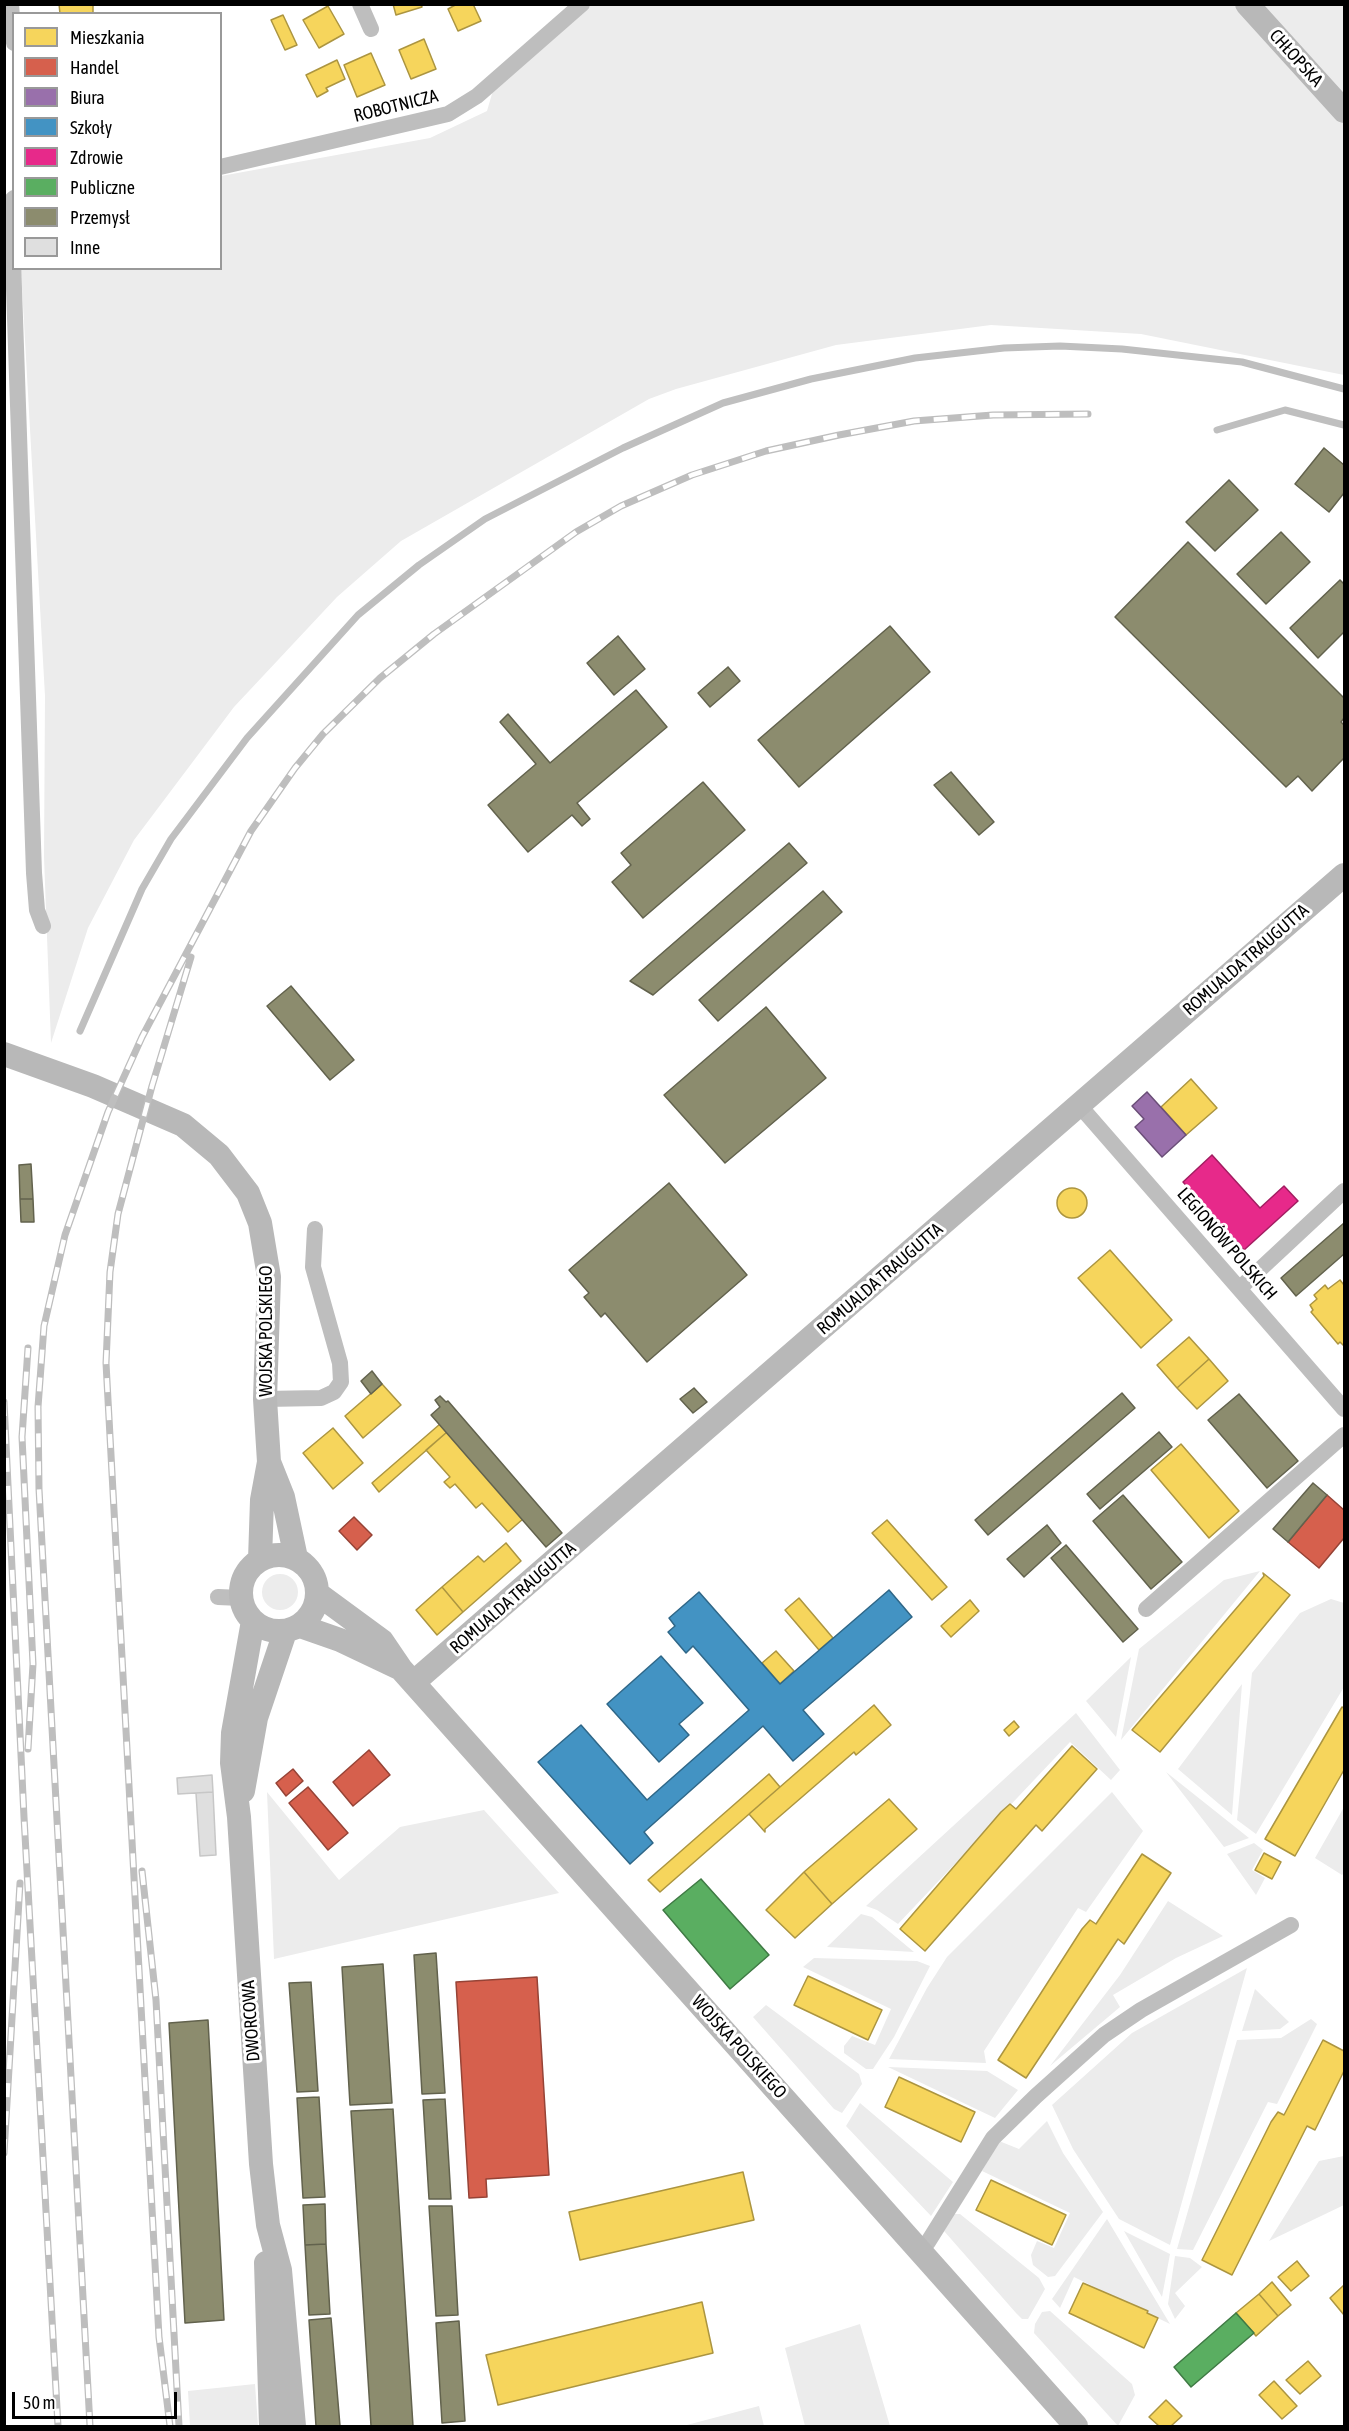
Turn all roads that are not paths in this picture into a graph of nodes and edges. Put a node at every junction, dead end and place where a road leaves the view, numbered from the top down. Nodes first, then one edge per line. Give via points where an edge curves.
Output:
1 (360, 4) edge
2 (582, 4) edge
3 (1247, 4) edge
4 (370, 29) dead end
5 (1344, 111) edge
6 (222, 167) edge
7 (12, 200) edge
8 (12, 230) edge
9 (13, 270) edge
10 (1344, 876) edge
11 (43, 926) dead end
12 (4, 1054) edge
13 (1079, 1105) junction
14 (1344, 1191) edge
15 (315, 1228) dead end
16 (1240, 1288) junction
17 (265, 1399) junction
18 (1344, 1409) edge
19 (1344, 1435) edge
20 (269, 1462) junction
21 (296, 1558) junction
22 (260, 1560) junction
23 (318, 1594) junction
24 (1146, 1609) dead end
25 (253, 1621) junction
26 (293, 1629) junction
27 (408, 1676) junction
28 (239, 1817) junction
29 (1291, 1925) dead end
30 (920, 2250) junction
31 (278, 2354) junction
32 (272, 2427) edge
33 (294, 2427) edge
34 (1076, 2427) edge

1 - 4 street
2 - 6 street, ROBOTNICZA via 477,96 448,114
3 - 5 street, CHŁOPSKA
7 - 8 street
9 - 11 street via 34,873 37,910
10 - 13 street, ROMUALDA TRAUGUTTA
12 - 17 street, WOJSKA POLSKIEGO via 183,1125 219,1155 248,1193 260,1223 267,1262
13 - 16 street, LEGIONÓW POLSKICH
13 - 27 street, ROMUALDA TRAUGUTTA
14 - 16 street
15 - 17 street via 313,1267 340,1363 341,1382 334,1392 321,1398
16 - 18 street, LEGIONÓW POLSKICH
17 - 20 street, WOJSKA POLSKIEGO
19 - 24 street
20 - 21 street, WOJSKA POLSKIEGO via 283,1497
20 - 22 street, WOJSKA POLSKIEGO via 262,1500
21 - 22 street via 272,1555
21 - 23 street via 313,1573
22 - 25 street via 230,1598
23 - 26 street via 316,1606
23 - 27 street, WOJSKA POLSKIEGO via 382,1641
25 - 26 street via 262,1628
25 - 28 street, DWORCOWA via 233,1733 232,1763
26 - 27 street, WOJSKA POLSKIEGO via 340,1640
26 - 28 street, DWORCOWA via 256,1718
27 - 30 street, WOJSKA POLSKIEGO
28 - 31 street, DWORCOWA via 257,2118 268,2225 266,2273
29 - 30 street via 1141,2010 1087,2050 993,2138
30 - 34 street, WOJSKA POLSKIEGO
31 - 32 street, DWORCOWA
31 - 33 street, DWORCOWA

